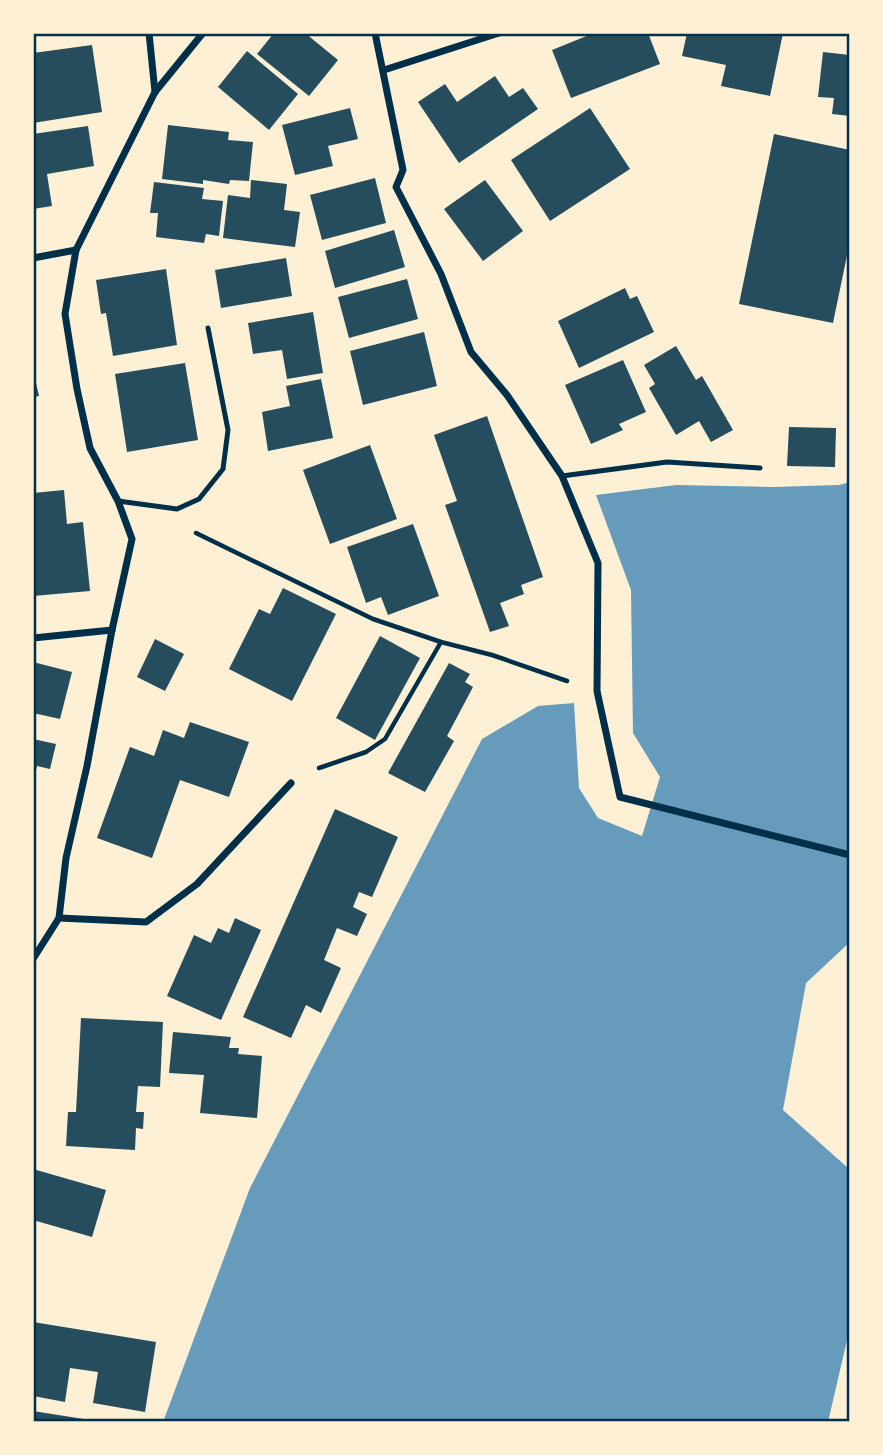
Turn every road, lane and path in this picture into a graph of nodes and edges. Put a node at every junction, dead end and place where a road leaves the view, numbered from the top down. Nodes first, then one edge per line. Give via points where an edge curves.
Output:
1 (149, 33) edge
2 (203, 33) edge
3 (375, 33) edge
4 (499, 33) edge
5 (384, 70) junction
6 (155, 92) junction
7 (76, 250) junction
8 (33, 258) edge
9 (208, 328) dead end
10 (760, 468) dead end
11 (562, 476) junction
12 (118, 501) junction
13 (177, 509) junction
14 (113, 630) junction
15 (33, 638) edge
16 (441, 642) junction
17 (597, 691) junction
18 (291, 783) joint
19 (850, 855) edge
20 (59, 918) junction
21 (33, 958) edge

1 - 6 street
2 - 6 street
3 - 5 street
4 - 5 street
5 - 11 street via 403,170 396,187 441,274 471,352 507,395
6 - 7 street
7 - 8 street
7 - 12 street via 65,314 77,389 90,448
9 - 13 lane via 228,430 223,469 199,499
10 - 11 lane via 667,461
11 - 17 street via 598,563
12 - 13 lane
12 - 14 street via 132,539
13 - 16 path via 198,536 373,619
14 - 15 street
14 - 20 street via 66,858
16 - 17 path
16 - 18 path via 385,739 366,752 309,771
17 - 19 street via 620,797
18 - 20 street via 197,884 146,922
20 - 21 street

